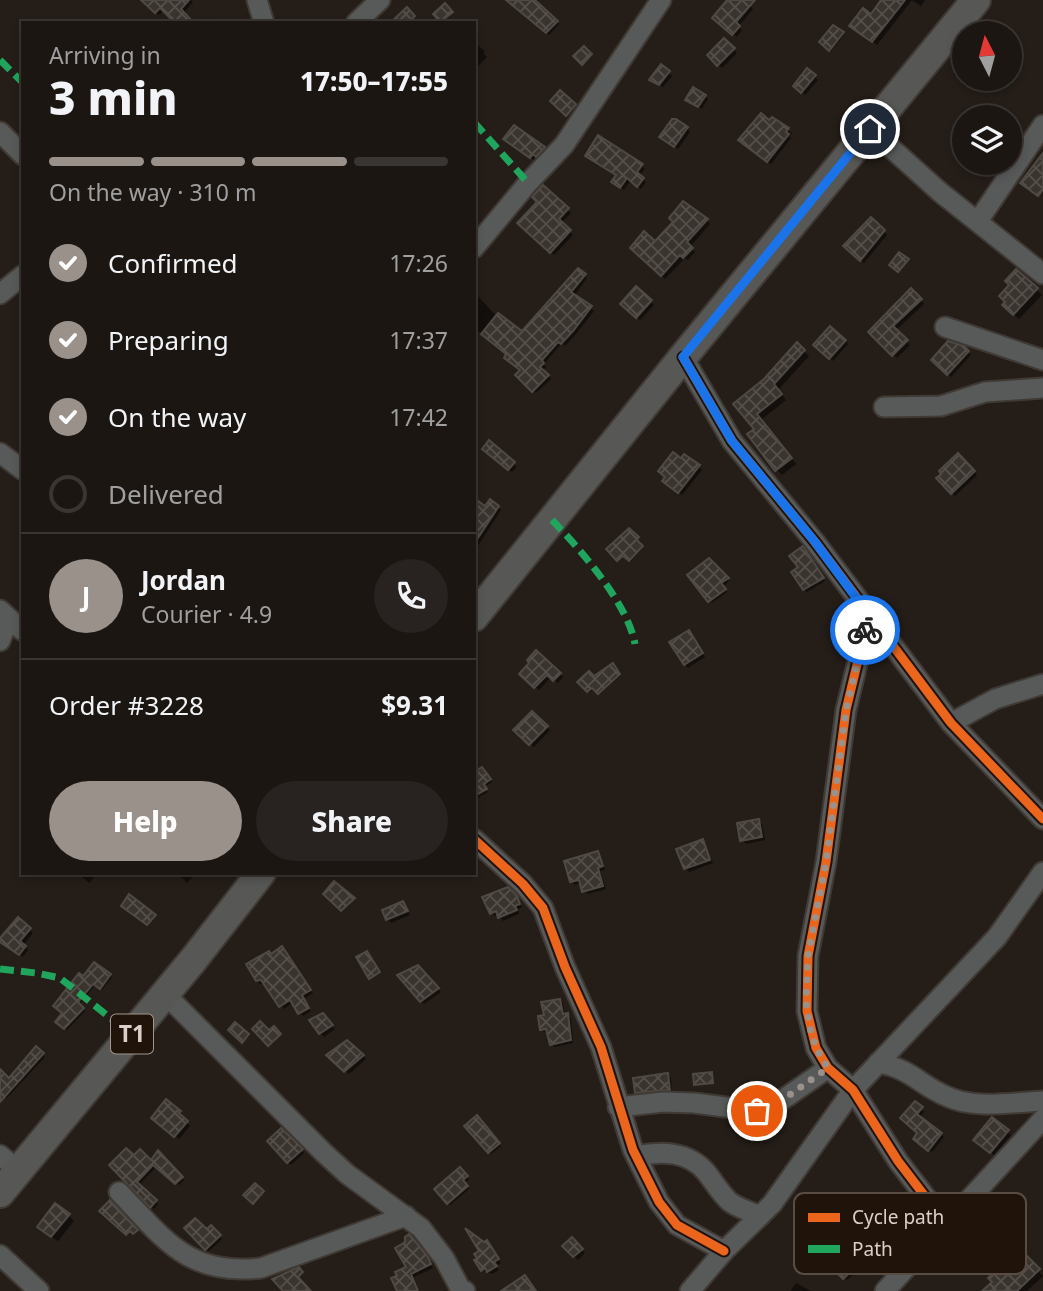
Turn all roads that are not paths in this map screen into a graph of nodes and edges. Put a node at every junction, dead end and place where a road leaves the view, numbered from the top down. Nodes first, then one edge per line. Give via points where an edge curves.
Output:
1 (257, 0) edge
2 (380, 0) edge
3 (661, 0) edge
4 (976, 0) edge
5 (262, 21) edge
6 (358, 21) edge
7 (1043, 125) edge
8 (870, 129) junction
9 (0, 132) edge
10 (21, 153) edge
11 (978, 221) junction
12 (476, 246) edge
13 (1043, 274) edge
14 (21, 277) edge
15 (0, 294) edge
16 (945, 327) dead end
17 (683, 357) junction
18 (1043, 360) edge
19 (1043, 388) edge
20 (884, 407) dead end
21 (0, 453) edge
22 (21, 469) edge
23 (476, 615) edge
24 (869, 615) junction
25 (11, 620) edge
26 (0, 641) edge
27 (1043, 684) edge
28 (951, 723) junction
29 (1043, 819) edge
30 (476, 841) edge
31 (1043, 872) edge
32 (259, 875) edge
33 (165, 994) junction
34 (878, 1063) junction
35 (828, 1068) junction
36 (853, 1090) junction
37 (1043, 1101) edge
38 (618, 1107) junction
39 (1043, 1119) edge
40 (636, 1156) junction
41 (9, 1163) edge
42 (119, 1192) dead end
43 (0, 1193) edge
44 (922, 1193) edge
45 (976, 1193) edge
46 (405, 1216) junction
47 (760, 1216) junction
48 (724, 1251) junction
49 (0, 1255) edge
50 (901, 1274) edge
51 (39, 1291) edge
52 (465, 1291) edge
53 (690, 1291) edge
54 (885, 1291) edge

1 - 5 street
2 - 6 street
3 - 12 street via 564,145
4 - 8 highway
7 - 11 street
8 - 11 street
8 - 17 highway
9 - 10 street
11 - 13 street
14 - 15 street
16 - 18 street
17 - 23 highway
17 - 24 street via 732,441
19 - 20 street via 985,392 941,406
21 - 22 street
24 - 28 street
24 - 35 street via 846,710 808,956 810,1028
25 - 26 street
27 - 28 street via 995,699
28 - 29 street
30 - 38 street via 543,908 601,1047
31 - 34 street via 998,937
32 - 33 highway, T1
33 - 41 highway, T1
33 - 46 street via 331,1160
34 - 36 street
34 - 37 street via 901,1068 948,1097 972,1103
35 - 36 street
35 - 38 street via 775,1105 757,1111 663,1102
36 - 44 street
36 - 47 street
38 - 40 street
39 - 45 street
40 - 47 street via 654,1152 689,1158 732,1203
40 - 48 street via 659,1202 677,1225
41 - 43 highway, T1
42 - 46 street via 174,1248 198,1262 238,1270 261,1268
46 - 52 street via 421,1228
47 - 48 street
48 - 53 street
49 - 51 street
50 - 54 street

